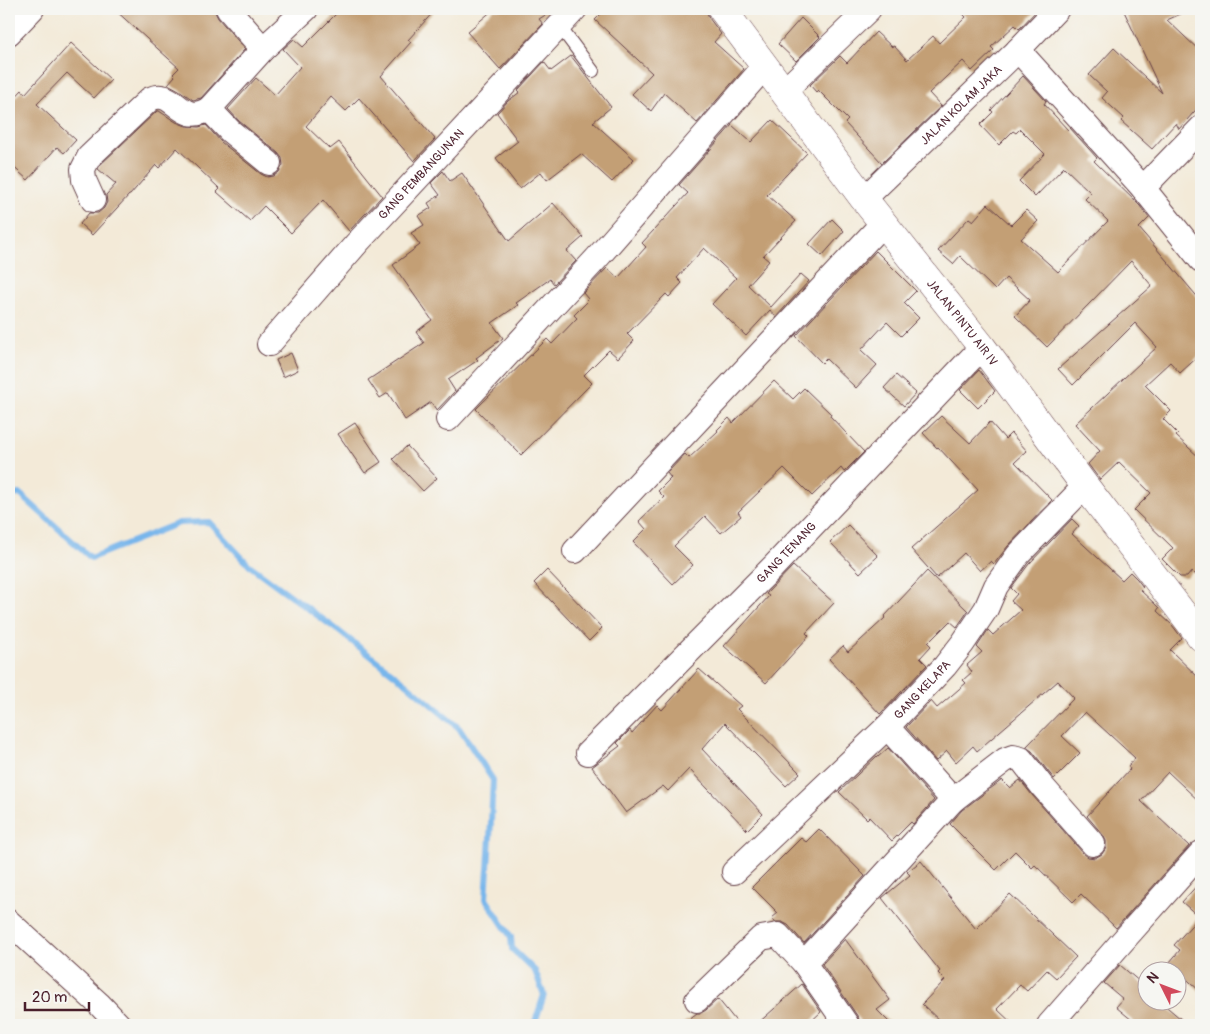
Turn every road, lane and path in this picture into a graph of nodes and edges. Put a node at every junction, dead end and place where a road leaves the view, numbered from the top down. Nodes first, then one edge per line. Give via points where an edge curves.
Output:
1 (32, 9) edge
2 (228, 9) edge
3 (306, 9) edge
4 (575, 9) edge
5 (722, 9) edge
6 (869, 9) edge
7 (1057, 9) edge
8 (560, 27) junction
9 (9, 34) edge
10 (263, 49) junction
11 (1018, 50) junction
12 (765, 66) junction
13 (592, 71) dead end
14 (784, 91) junction
15 (208, 109) junction
16 (1201, 128) edge
17 (269, 163) dead end
18 (1143, 188) junction
19 (864, 199) junction
20 (93, 200) dead end
21 (882, 222) junction
22 (1201, 260) edge
23 (269, 344) dead end
24 (982, 347) junction
25 (448, 419) dead end
26 (1085, 486) junction
27 (576, 551) dead end
28 (1201, 637) edge
29 (887, 727) junction
30 (588, 754) dead end
31 (953, 800) junction
32 (1093, 844) dead end
33 (1201, 853) edge
34 (734, 872) dead end
35 (9, 922) edge
36 (804, 963) junction
37 (697, 1000) dead end
38 (120, 1025) edge
39 (847, 1025) edge
40 (1049, 1025) edge

1 - 9 street
2 - 10 street
3 - 10 street
4 - 8 street, GANG PEMBANGUNAN
5 - 12 main road, JALAN PINTU AIR IV
6 - 14 street
7 - 11 street, JALAN KOLAM JAKA
8 - 13 lane
8 - 23 street, GANG PEMBANGUNAN via 358,243
10 - 15 street
11 - 18 street
11 - 19 street, JALAN KOLAM JAKA
12 - 14 main road, JALAN PINTU AIR IV
12 - 25 street via 597,258
14 - 19 main road, JALAN PINTU AIR IV
15 - 17 street
15 - 20 street via 191,114 164,96 150,99 89,157 82,169
16 - 18 street
18 - 22 street
19 - 21 main road, JALAN PINTU AIR IV
21 - 24 main road, JALAN PINTU AIR IV
21 - 27 street
24 - 26 main road, JALAN PINTU AIR IV
24 - 30 street, GANG TENANG via 773,567
26 - 28 main road, JALAN PINTU AIR IV
26 - 29 street, GANG KELAPA via 1018,555 996,586 986,609 964,643
29 - 31 street
29 - 34 street, GANG KELAPA
31 - 32 street via 1005,760 1021,759
31 - 36 street
33 - 40 street
35 - 38 street
36 - 37 street via 778,935 761,938
36 - 39 street

